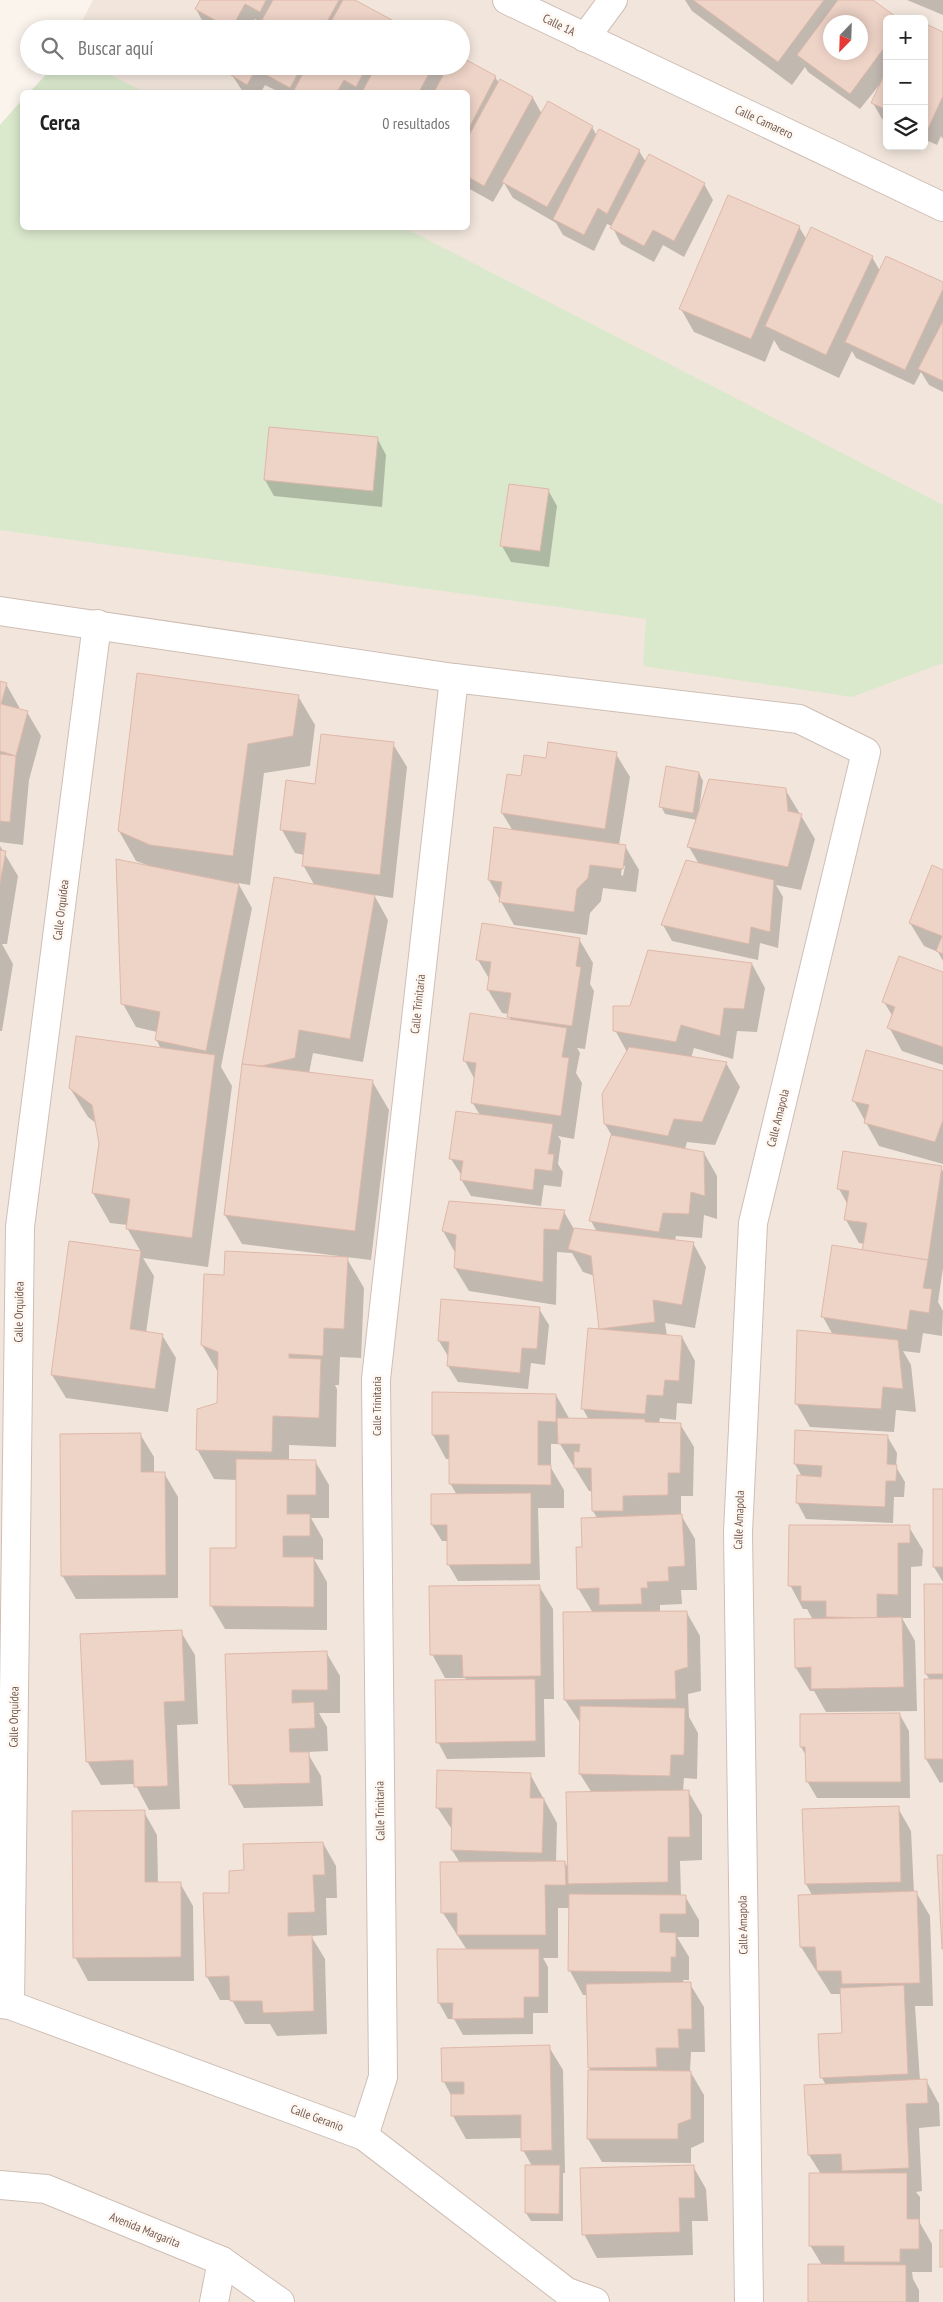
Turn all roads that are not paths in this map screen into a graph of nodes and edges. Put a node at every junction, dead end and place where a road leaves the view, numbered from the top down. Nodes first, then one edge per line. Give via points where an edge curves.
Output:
1 (507, 0) edge
2 (613, 0) edge
3 (585, 38) junction
4 (943, 207) edge
5 (0, 611) edge
6 (97, 624) junction
7 (454, 678) junction
8 (5, 2005) edge
9 (364, 2136) junction
10 (0, 2185) edge
11 (222, 2260) junction
12 (214, 2302) edge
13 (280, 2302) edge
14 (595, 2302) edge
15 (749, 2302) edge

1 - 3 street, Calle 1A
2 - 3 street
3 - 4 street, Calle Camarero
5 - 6 street
6 - 7 street
6 - 8 street, Calle Orquídea via 20,1227
7 - 9 street, Calle Trinitaria via 376,1379 383,2077
7 - 15 street, Calle Amapola via 799,719 866,752 753,1223 738,1532
8 - 9 street, Calle Geranio
9 - 14 street, Calle Geranio via 567,2292
10 - 11 street, Avenida Margarita via 46,2189
11 - 12 street
11 - 13 street, Avenida Margarita

